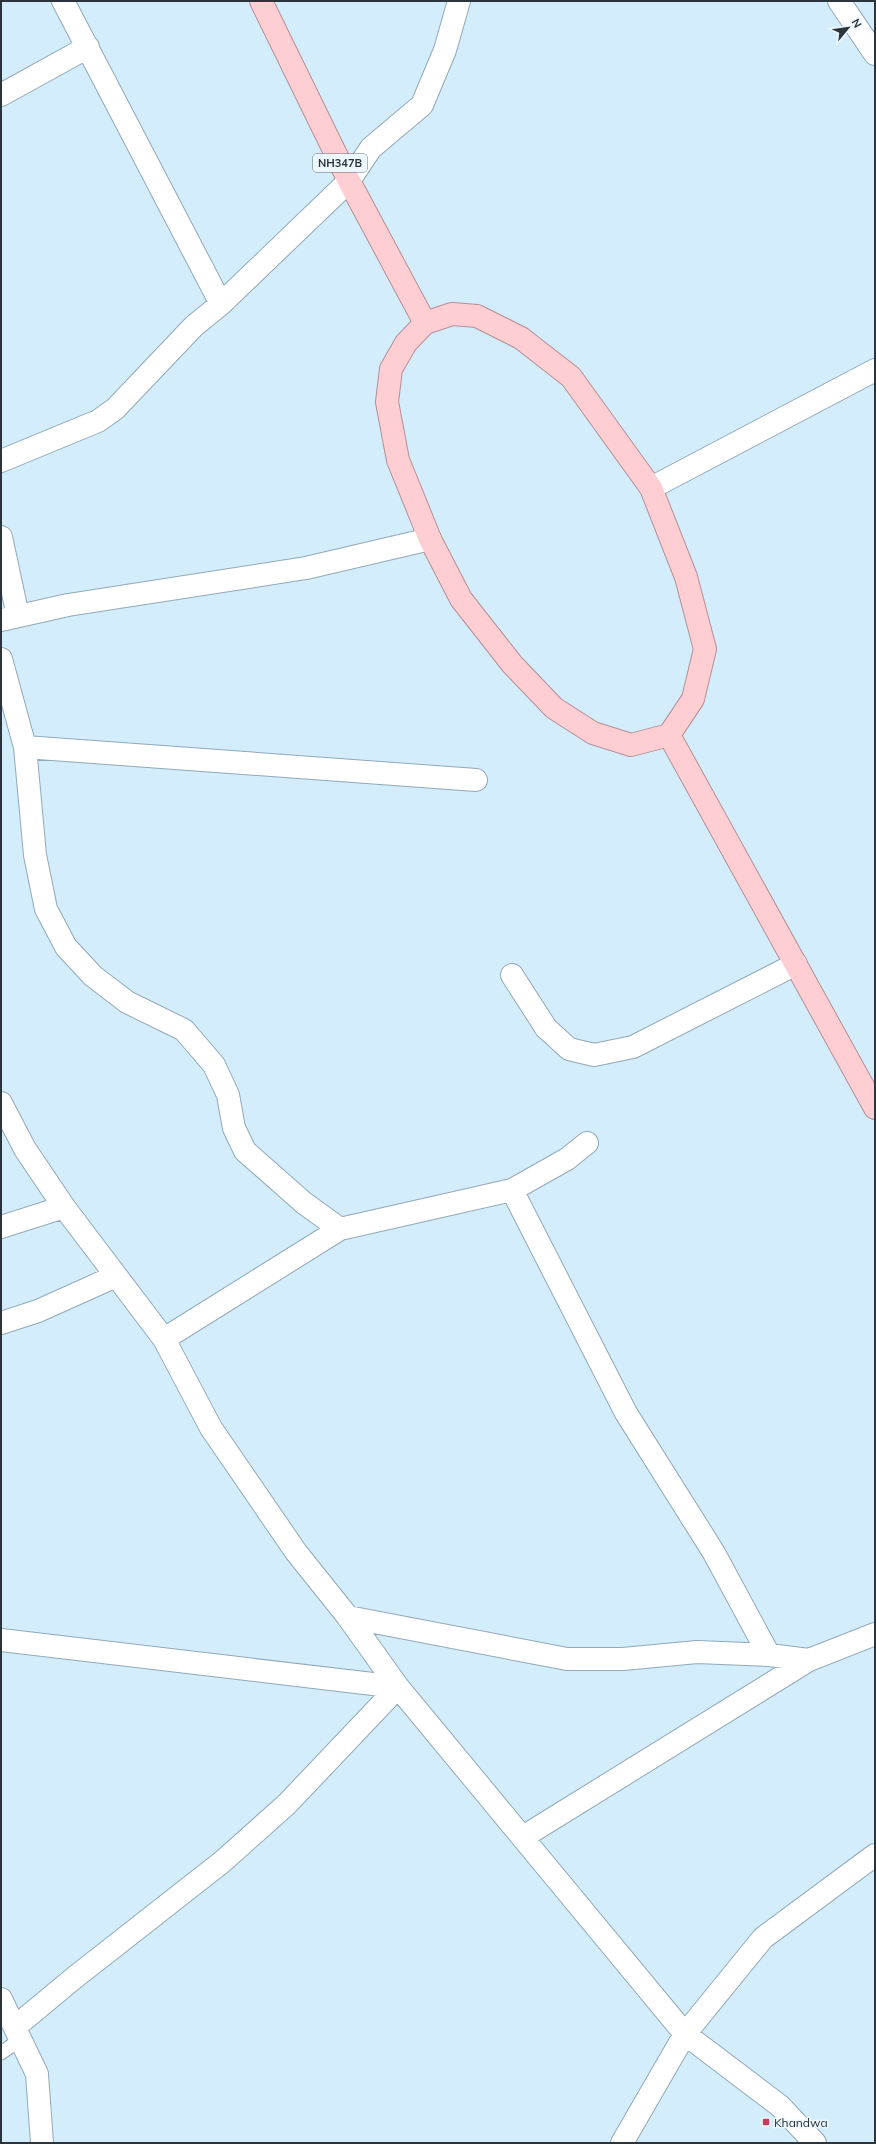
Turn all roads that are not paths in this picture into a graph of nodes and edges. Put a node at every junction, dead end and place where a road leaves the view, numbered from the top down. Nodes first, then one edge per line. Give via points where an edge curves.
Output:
1 (63, 1) edge
2 (261, 1) edge
3 (459, 1) edge
4 (839, 1) edge
5 (88, 47) junction
6 (875, 54) edge
7 (1, 95) edge
8 (349, 181) junction
9 (221, 304) junction
10 (425, 323) junction
11 (875, 370) edge
12 (1, 461) edge
13 (651, 488) junction
14 (1, 537) edge
15 (430, 539) junction
16 (10, 618) edge
17 (1, 659) edge
18 (669, 735) junction
19 (25, 747) junction
20 (476, 780) dead end
21 (796, 964) junction
22 (512, 975) dead end
23 (1, 1103) edge
24 (875, 1108) edge
25 (587, 1143) dead end
26 (512, 1190) junction
27 (64, 1206) junction
28 (1, 1227) edge
29 (340, 1229) junction
30 (116, 1276) junction
31 (1, 1323) edge
32 (164, 1339) junction
33 (348, 1617) junction
34 (875, 1634) edge
35 (1, 1640) edge
36 (769, 1655) junction
37 (808, 1660) junction
38 (398, 1687) junction
39 (523, 1837) junction
40 (875, 1854) edge
41 (1, 1999) edge
42 (18, 2033) junction
43 (685, 2034) junction
44 (1, 2053) edge
45 (42, 2143) edge
46 (622, 2143) edge
47 (815, 2143) edge

1 - 5 street
2 - 8 highway, NH347B
3 - 8 street via 445,50 422,105 371,148
4 - 6 street
5 - 7 street
5 - 9 street
8 - 9 street
8 - 10 highway, NH347B
9 - 12 street via 194,326 115,409 98,420
10 - 13 highway via 452,314 477,316 521,338 571,377
10 - 15 highway via 406,342 391,370 387,402 398,460
11 - 13 street
13 - 18 highway via 686,577 705,649 693,698
14 - 16 street
15 - 16 street via 306,568 68,605
15 - 18 highway via 461,599 512,664 554,708 593,733 631,745
17 - 19 street
18 - 21 highway
19 - 20 street
19 - 29 street via 34,855 46,909 66,947 93,976 127,1002 184,1030 214,1065 228,1096 234,1128 245,1151
21 - 22 street via 633,1047 594,1054 569,1049 546,1028
21 - 24 highway
23 - 27 street via 25,1149
25 - 26 street via 567,1159
26 - 29 street
26 - 36 street via 626,1413 714,1553
27 - 28 street
27 - 30 street
29 - 32 street
30 - 31 street via 38,1311
30 - 32 street
32 - 33 street via 211,1428 296,1552
33 - 36 street via 567,1659 623,1659 697,1652
33 - 38 street
34 - 37 street
35 - 38 street
36 - 37 street
37 - 39 street
38 - 39 street
38 - 42 street via 287,1804 228,1857 74,1978
39 - 43 street
40 - 43 street via 763,1938
41 - 42 street
42 - 44 lane
42 - 45 street via 38,2074
43 - 46 street
43 - 47 street via 780,2106

